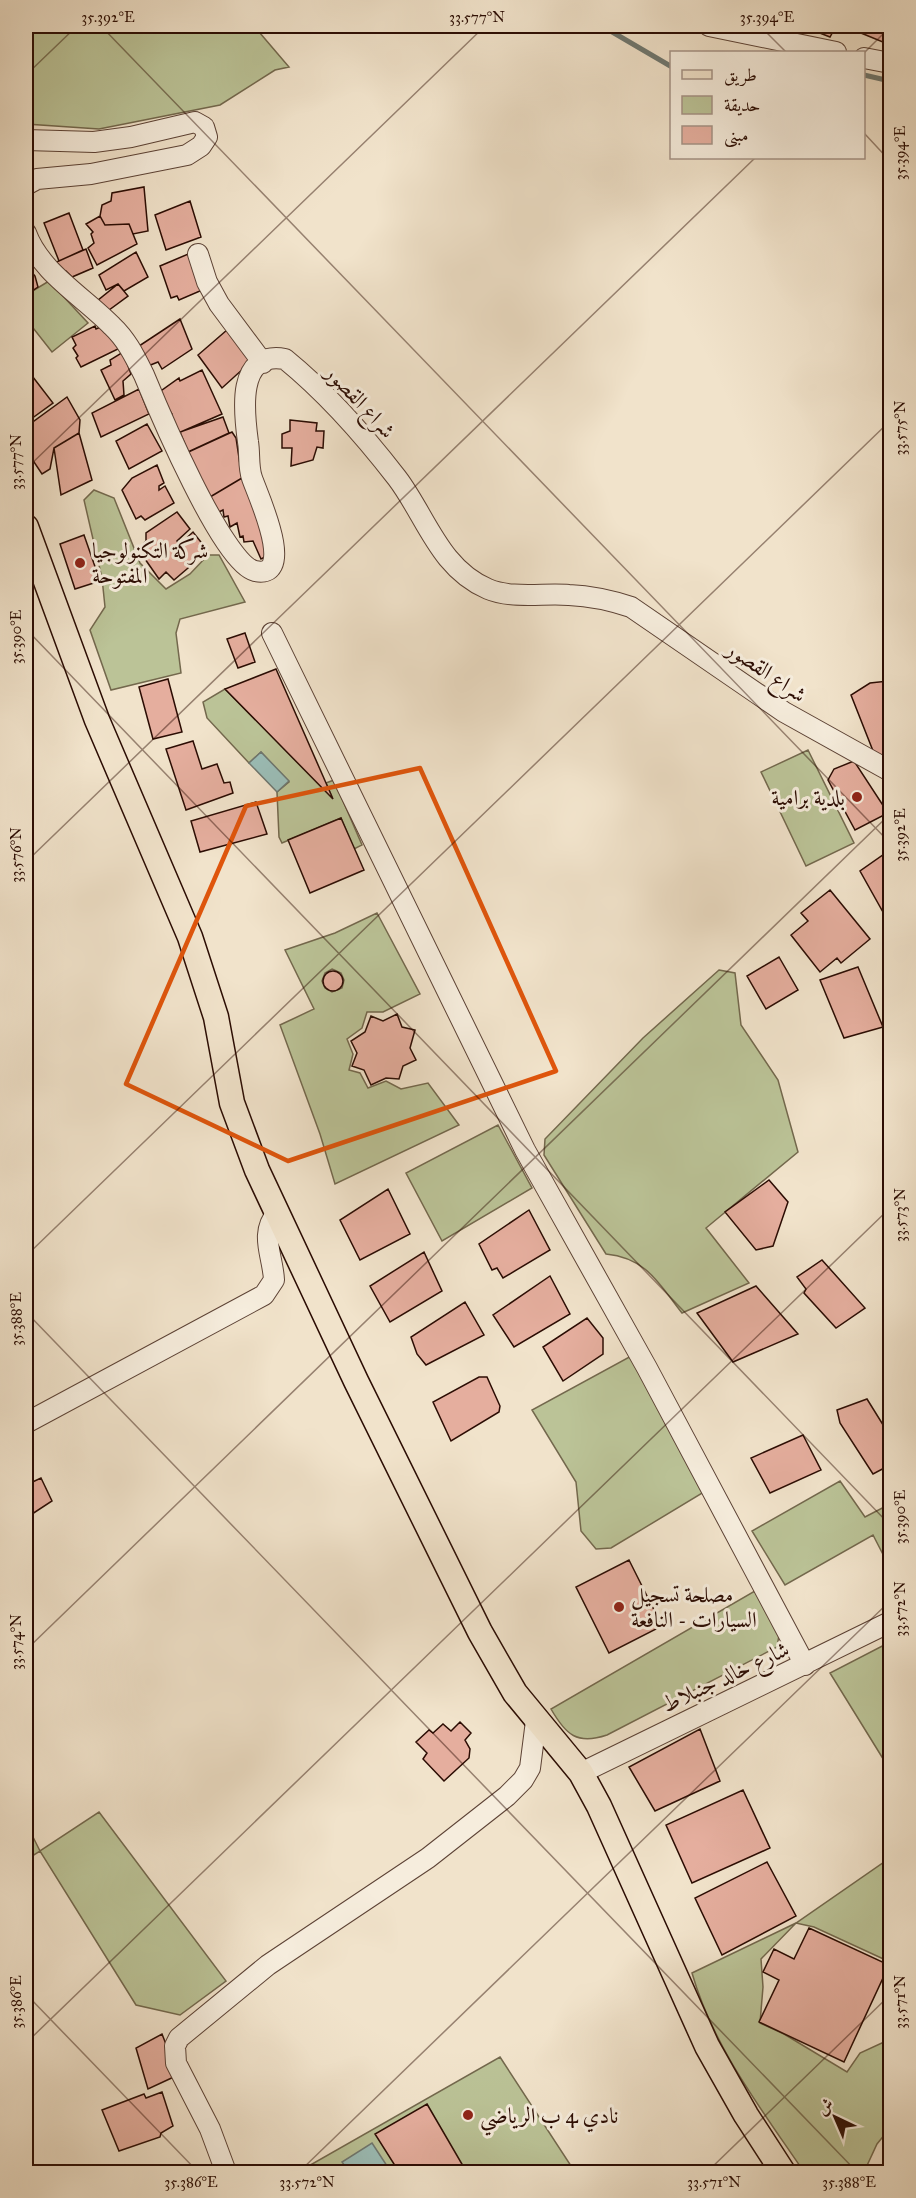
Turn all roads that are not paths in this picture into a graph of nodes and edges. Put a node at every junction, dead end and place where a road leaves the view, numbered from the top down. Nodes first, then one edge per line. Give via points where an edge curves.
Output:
1 (709, 26) edge
2 (831, 51) edge
3 (865, 58) edge
4 (891, 63) edge
5 (26, 140) edge
6 (26, 185) edge
7 (26, 233) edge
8 (198, 254) dead end
9 (263, 363) junction
10 (26, 527) edge
11 (272, 633) dead end
12 (891, 771) edge
13 (277, 1213) junction
14 (26, 1423) edge
15 (891, 1622) edge
16 (805, 1665) junction
17 (536, 1721) junction
18 (580, 1773) junction
19 (226, 2172) edge
20 (783, 2172) edge

1 - 2 street
3 - 4 street
5 - 6 street via 94,142 195,122 204,127 207,137 187,155 92,174 38,178
7 - 9 street via 45,262 114,327 132,350 205,506 245,566 258,572 270,566 275,546 251,476 244,394 247,380
8 - 9 street via 219,304
9 - 12 street, شراع القصور via 269,358 285,359 329,396 399,481 436,545 473,580 500,592 592,597 631,607 784,712
10 - 13 main road via 100,728 190,938 216,1017 232,1102
11 - 16 street via 525,1150 647,1368
13 - 14 street via 270,1221 267,1235 274,1280 264,1295
13 - 17 main road via 480,1632
15 - 16 street, شارع خالد جنبلاط
16 - 18 street, شارع خالد جنبلاط
17 - 18 main road
17 - 19 street via 530,1768 518,1786 428,1858 268,1965 179,2038 175,2046 176,2063 210,2128
18 - 20 main road via 617,1841 707,2046

